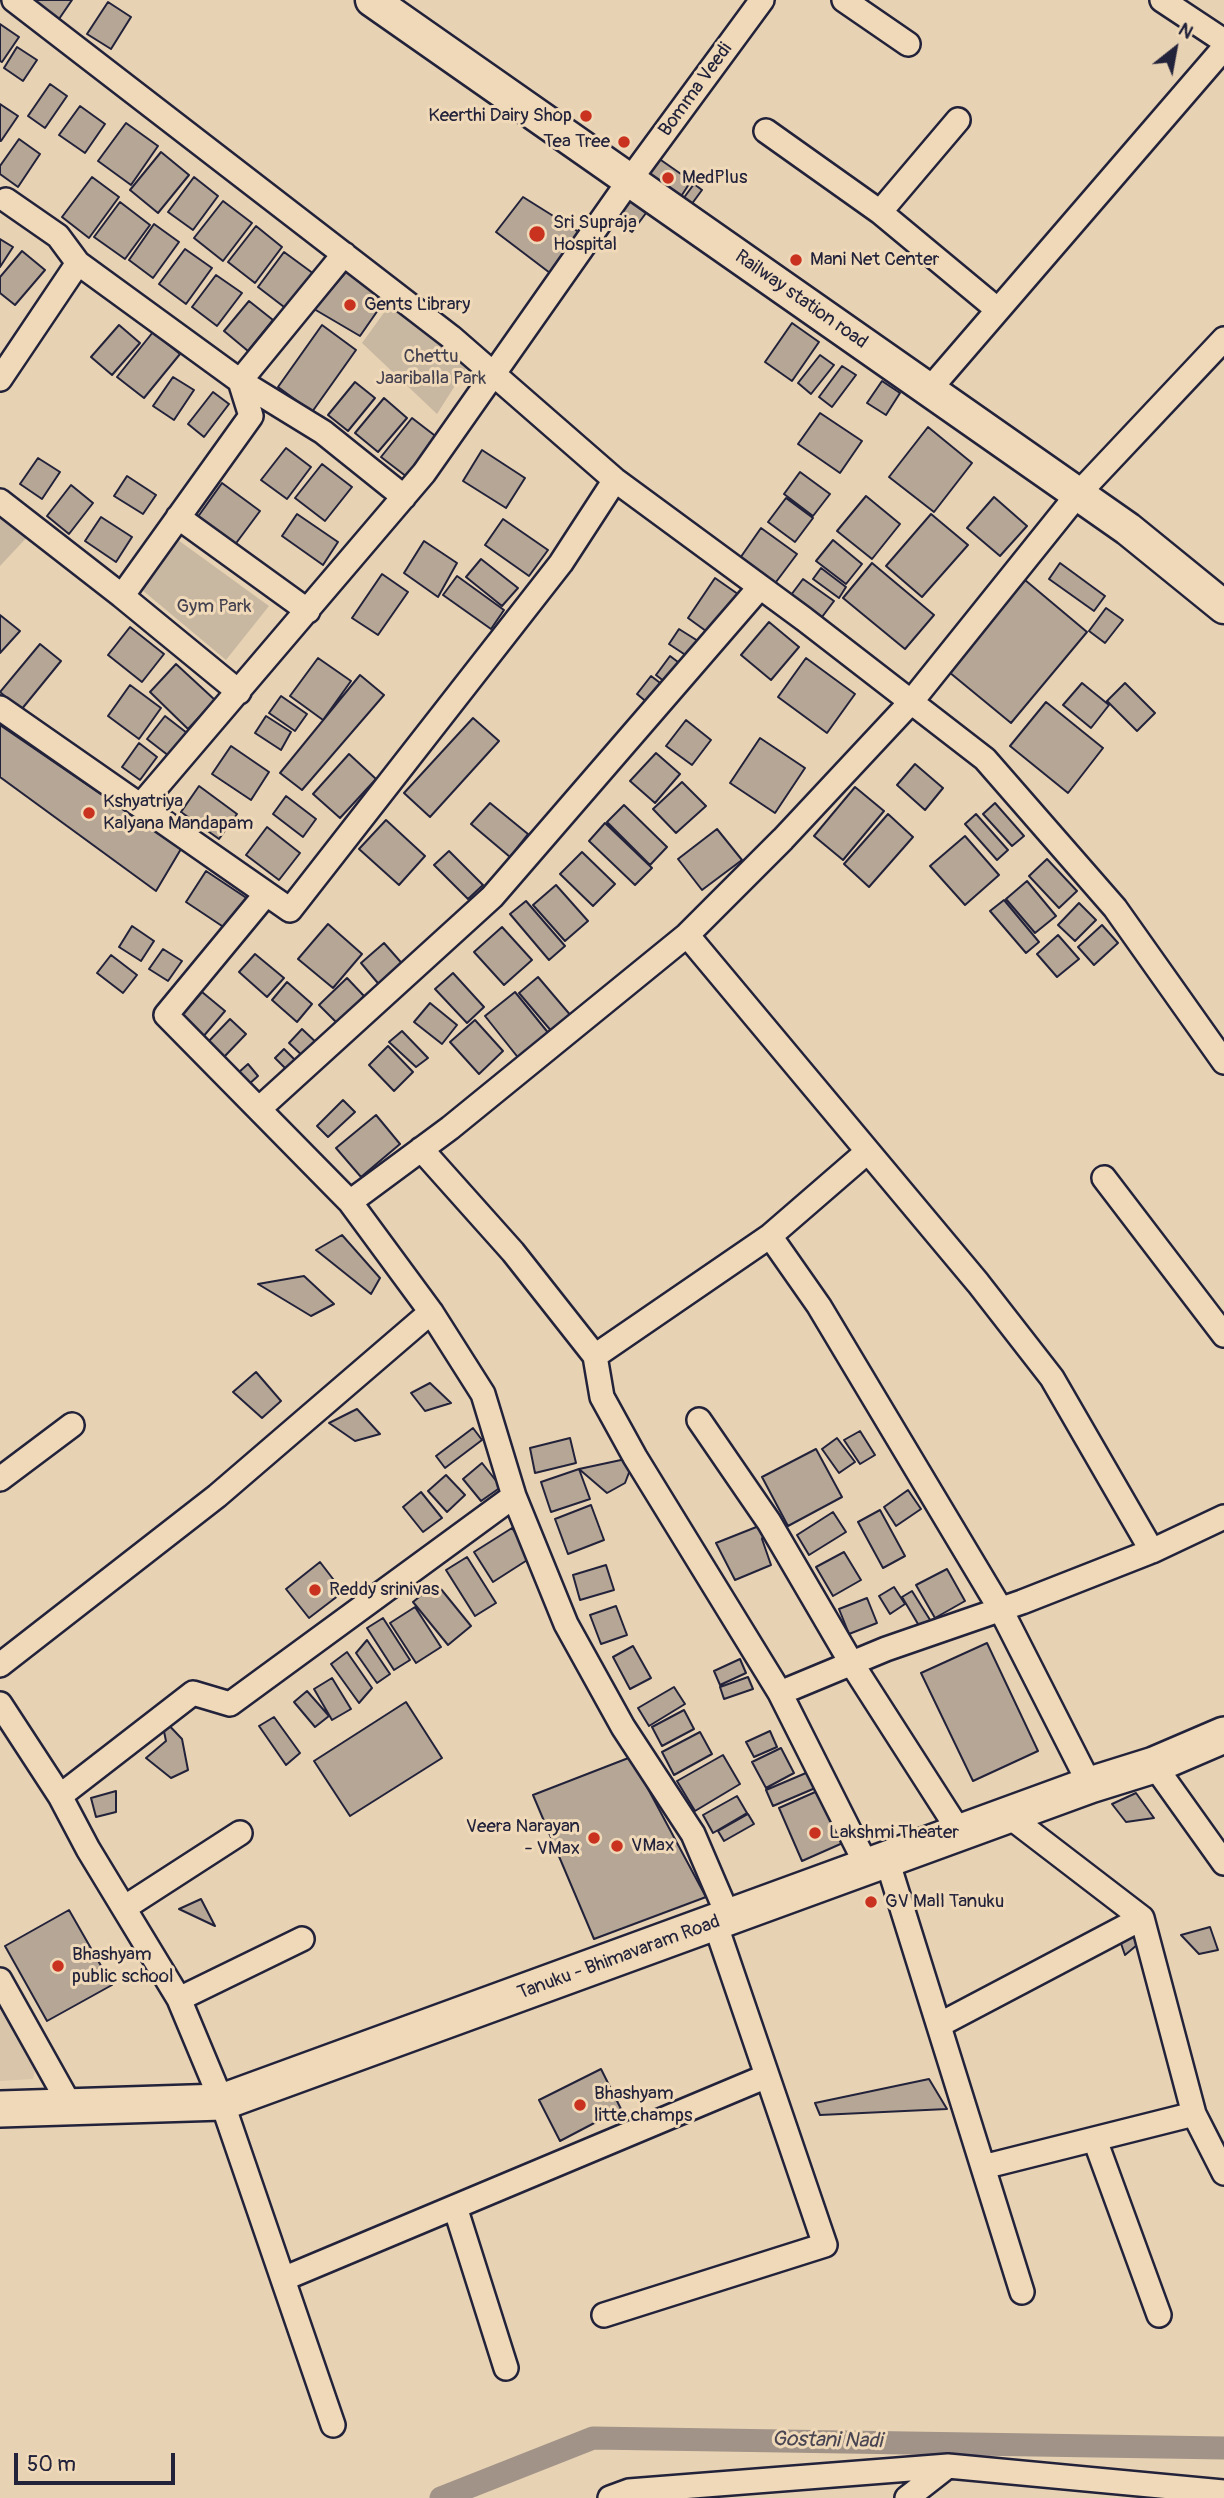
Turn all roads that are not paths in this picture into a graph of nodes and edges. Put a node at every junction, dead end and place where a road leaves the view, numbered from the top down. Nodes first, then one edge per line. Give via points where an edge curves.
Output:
1 (14, 0) edge
2 (372, 0) edge
3 (762, 0) edge
4 (844, 0) edge
5 (1162, 0) edge
6 (1224, 41) edge
7 (908, 44) dead end
8 (1224, 48) edge
9 (958, 120) dead end
10 (766, 131) dead end
11 (629, 181) junction
12 (6, 200) dead end
13 (880, 212) junction
14 (344, 254) junction
15 (78, 263) junction
16 (998, 310) junction
17 (1224, 339) edge
18 (494, 374) junction
19 (0, 379) edge
20 (240, 381) junction
21 (929, 390) junction
22 (615, 480) junction
23 (1078, 494) junction
24 (404, 497) junction
25 (0, 501) edge
26 (178, 517) junction
27 (760, 587) junction
28 (122, 596) junction
29 (1224, 607) edge
30 (308, 611) junction
31 (239, 692) junction
32 (911, 702) junction
33 (0, 708) edge
34 (141, 806) junction
35 (266, 894) junction
36 (687, 935) junction
37 (1224, 1062) edge
38 (259, 1109) junction
39 (421, 1149) junction
40 (867, 1152) junction
41 (1104, 1178) dead end
42 (350, 1202) junction
43 (770, 1236) junction
44 (431, 1312) junction
45 (1224, 1335) edge
46 (595, 1356) junction
47 (699, 1420) dead end
48 (72, 1425) dead end
49 (0, 1479) edge
50 (514, 1496) junction
51 (1224, 1517) edge
52 (1152, 1551) junction
53 (1001, 1610) junction
54 (852, 1664) junction
55 (0, 1665) edge
56 (780, 1693) junction
57 (0, 1704) edge
58 (1224, 1735) edge
59 (1154, 1765) junction
60 (1090, 1785) junction
61 (60, 1796) junction
62 (1009, 1816) junction
63 (240, 1833) dead end
64 (961, 1834) junction
65 (1224, 1863) edge
66 (877, 1864) junction
67 (124, 1908) junction
68 (1142, 1918) junction
69 (722, 1920) junction
70 (302, 1939) dead end
71 (0, 1980) edge
72 (179, 1999) junction
73 (939, 2025) junction
74 (767, 2076) junction
75 (222, 2102) junction
76 (71, 2107) junction
77 (0, 2109) edge
78 (1194, 2114) junction
79 (1095, 2140) junction
80 (983, 2167) junction
81 (1224, 2173) edge
82 (455, 2207) junction
83 (283, 2278) junction
84 (1022, 2292) dead end
85 (604, 2315) dead end
86 (1159, 2315) dead end
87 (506, 2368) dead end
88 (333, 2425) dead end
89 (948, 2466) junction
90 (693, 2492) edge
91 (1134, 2492) edge
92 (1224, 2492) edge
93 (610, 2498) edge
94 (907, 2498) edge

1 - 14 street
2 - 11 street, Railway station road
3 - 11 street, Bomma Veedi
4 - 7 street
5 - 6 street
8 - 16 street
9 - 13 street
10 - 13 street
11 - 18 street, Bomma Veedi
11 - 21 street, Railway station road
12 - 15 street via 58,236
13 - 16 street
14 - 18 street
14 - 20 street
15 - 19 street
15 - 20 street
16 - 21 street
17 - 23 street
18 - 22 street
18 - 24 street, Bomma Veedi
20 - 24 street via 323,432
20 - 26 street via 251,416
21 - 23 street, Railway station road
22 - 27 street
22 - 35 street via 561,563 290,910
23 - 29 street, Railway station road
23 - 32 street
24 - 30 street, Bomma Veedi
25 - 28 street
26 - 28 street
26 - 30 street
27 - 32 street
27 - 38 street via 492,897
28 - 31 street
30 - 31 street, Bomma Veedi
31 - 34 street, Bomma Veedi
32 - 36 street
32 - 37 street via 985,759 1115,908
33 - 34 street
34 - 35 street
35 - 38 street via 166,1015
36 - 39 street
36 - 40 street
38 - 42 street
39 - 42 street
39 - 46 street via 513,1252
40 - 43 street
40 - 52 street via 1052,1378
41 - 45 street
42 - 44 street
43 - 46 street
43 - 53 street via 819,1306
44 - 50 street via 483,1394
44 - 55 street via 217,1496
46 - 56 street via 602,1397
47 - 54 street via 769,1522
48 - 49 street
50 - 61 street via 230,1704 193,1693
50 - 69 street via 566,1624 692,1834
51 - 52 street
52 - 53 street
53 - 54 street
53 - 60 street
54 - 56 street
54 - 64 street
56 - 66 street
57 - 61 street
58 - 59 main road, Tanuku - Bhimavaram Road
59 - 60 main road, Tanuku - Bhimavaram Road
59 - 65 street
60 - 62 main road, Tanuku - Bhimavaram Road
61 - 67 street
62 - 64 main road, Tanuku - Bhimavaram Road
62 - 68 street
63 - 67 street
64 - 66 main road, Tanuku - Bhimavaram Road
66 - 69 main road, Tanuku - Bhimavaram Road
66 - 73 street
67 - 72 street
68 - 73 street
68 - 78 street
69 - 74 street
69 - 75 main road, Tanuku - Bhimavaram Road
70 - 72 street
71 - 76 street
72 - 75 street
73 - 80 street
74 - 82 street
74 - 85 street via 825,2245
75 - 76 main road, Tanuku - Bhimavaram Road
75 - 83 street
76 - 77 main road, Tanuku - Bhimavaram Road
78 - 79 street
78 - 81 street
79 - 80 street
79 - 86 street
80 - 84 street
82 - 83 street
82 - 87 street
83 - 88 street
89 - 90 street
89 - 91 street
89 - 94 street
90 - 93 street via 629,2491
91 - 92 street

